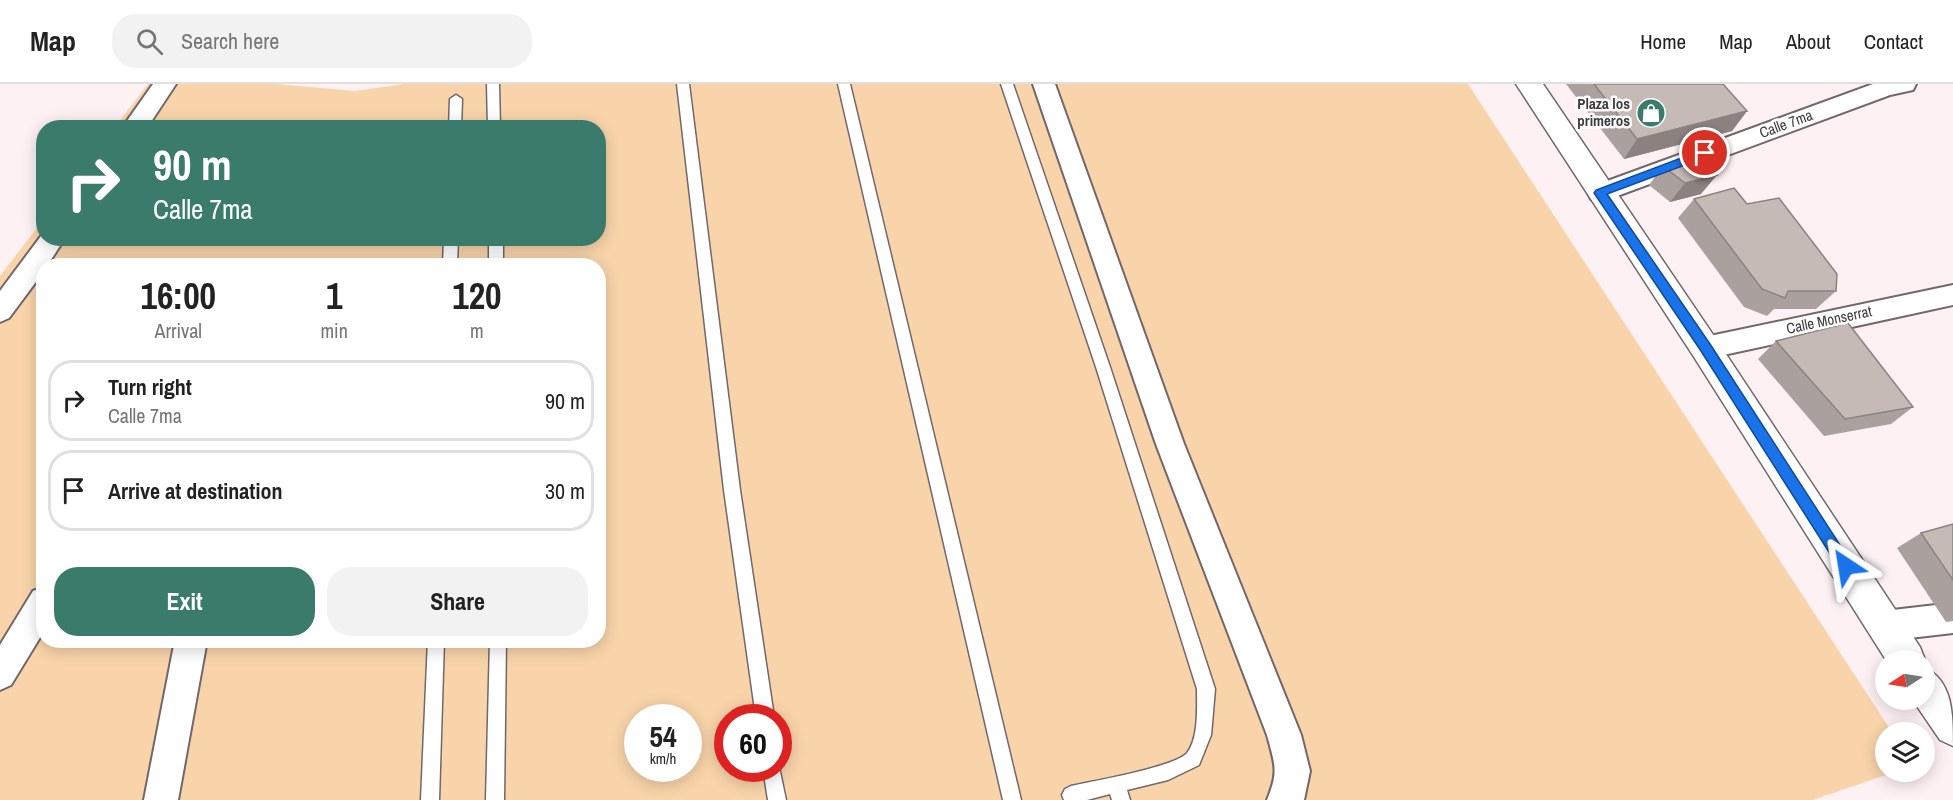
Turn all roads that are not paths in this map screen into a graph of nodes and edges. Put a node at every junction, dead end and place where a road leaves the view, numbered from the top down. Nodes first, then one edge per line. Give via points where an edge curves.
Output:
1 (165, 84) edge
2 (493, 84) edge
3 (683, 84) edge
4 (844, 84) edge
5 (1007, 84) edge
6 (1044, 84) edge
7 (1529, 84) edge
8 (1905, 84) edge
9 (456, 99) dead end
10 (140, 120) edge
11 (455, 120) edge
12 (494, 120) edge
13 (1600, 193) junction
14 (36, 260) edge
15 (1953, 296) edge
16 (0, 310) edge
17 (1705, 348) junction
18 (36, 614) edge
19 (1953, 618) edge
20 (1884, 626) junction
21 (190, 648) edge
22 (436, 648) edge
23 (498, 648) edge
24 (1900, 650) edge
25 (0, 674) edge
26 (1935, 701) edge
27 (763, 704) edge
28 (1953, 727) edge
29 (774, 782) edge
30 (1118, 792) edge
31 (1071, 795) dead end
32 (161, 800) edge
33 (430, 800) edge
34 (495, 800) edge
35 (777, 800) edge
36 (1012, 800) edge
37 (1284, 800) edge

1 - 10 street
2 - 12 lane
3 - 27 lane
4 - 36 lane
5 - 30 lane via 1206,689 1205,723 1192,759
6 - 37 street via 1170,444 1284,735 1293,771 1289,796
7 - 13 main road
8 - 13 street, Calle 7ma
9 - 11 lane
13 - 17 main road
14 - 16 street
15 - 17 street, Calle Monserrat
17 - 20 main road
18 - 25 street
19 - 20 street
20 - 24 main road
21 - 32 street
22 - 33 lane
23 - 34 lane
26 - 28 main road
29 - 35 lane
30 - 31 lane

